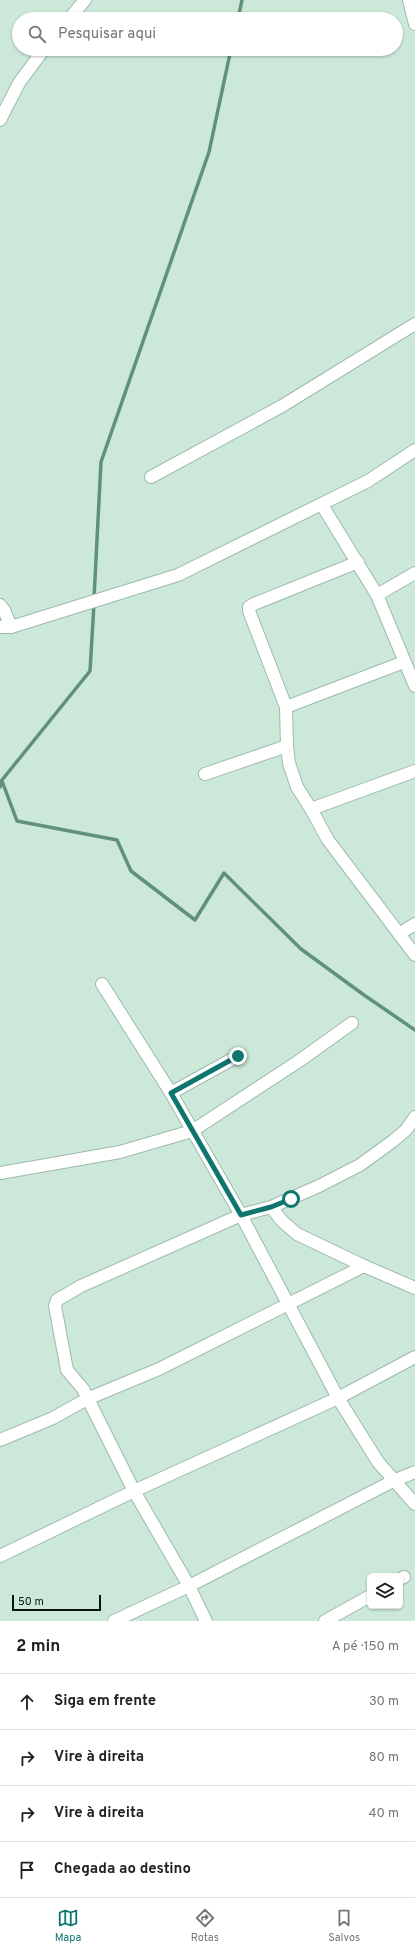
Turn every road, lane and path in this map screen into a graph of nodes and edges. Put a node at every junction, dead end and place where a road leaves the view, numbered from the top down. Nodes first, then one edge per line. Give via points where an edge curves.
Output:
1 (85, 0) edge
2 (409, 0) edge
3 (75, 12) edge
4 (415, 24) edge
5 (39, 56) edge
6 (0, 120) edge
7 (415, 324) edge
8 (415, 450) edge
9 (152, 477) dead end
10 (322, 505) junction
11 (358, 562) junction
12 (415, 573) edge
13 (377, 595) junction
14 (0, 605) edge
15 (6, 627) edge
16 (404, 662) junction
17 (415, 686) edge
18 (286, 706) junction
19 (287, 746) junction
20 (415, 771) edge
21 (205, 774) dead end
22 (312, 809) junction
23 (415, 924) edge
24 (399, 934) junction
25 (415, 956) edge
26 (102, 984) dead end
27 (352, 1023) dead end
28 (238, 1056) dead end
29 (171, 1093) junction
30 (415, 1117) edge
31 (192, 1131) junction
32 (0, 1173) edge
33 (271, 1207) junction
34 (241, 1215) junction
35 (364, 1266) junction
36 (415, 1288) edge
37 (290, 1304) junction
38 (415, 1357) edge
39 (338, 1398) junction
40 (87, 1399) junction
41 (0, 1440) edge
42 (415, 1472) edge
43 (393, 1481) junction
44 (134, 1491) junction
45 (415, 1504) edge
46 (0, 1556) edge
47 (189, 1586) junction
48 (367, 1598) edge
49 (114, 1621) edge
50 (206, 1621) edge
51 (325, 1621) edge

1 - 3 street
2 - 4 street
5 - 6 street via 19,83
7 - 9 street via 282,406
8 - 10 street via 368,481
10 - 11 street
10 - 15 street via 178,575
11 - 13 street
11 - 18 street via 249,607
12 - 13 street
13 - 16 street
14 - 15 street via 4,610
16 - 17 street
16 - 18 street
18 - 19 street
19 - 21 street
19 - 22 street via 297,787
20 - 22 street
22 - 24 street via 328,840
23 - 24 street
24 - 25 street
26 - 29 street
27 - 31 street
28 - 29 street
29 - 31 street
30 - 33 street via 394,1141 360,1165
31 - 32 street via 120,1152
31 - 34 street
33 - 34 street
33 - 35 street via 297,1234
34 - 37 street
34 - 40 street via 81,1286 57,1300 55,1306 67,1370 81,1385
35 - 36 street
35 - 37 street
37 - 39 street
37 - 40 street via 159,1369
38 - 39 street
39 - 43 street via 378,1462
39 - 44 street
40 - 41 street via 53,1418
40 - 44 street
42 - 43 street
43 - 45 street
43 - 47 street
44 - 46 street
44 - 47 street
47 - 49 street
47 - 50 street
48 - 51 street

